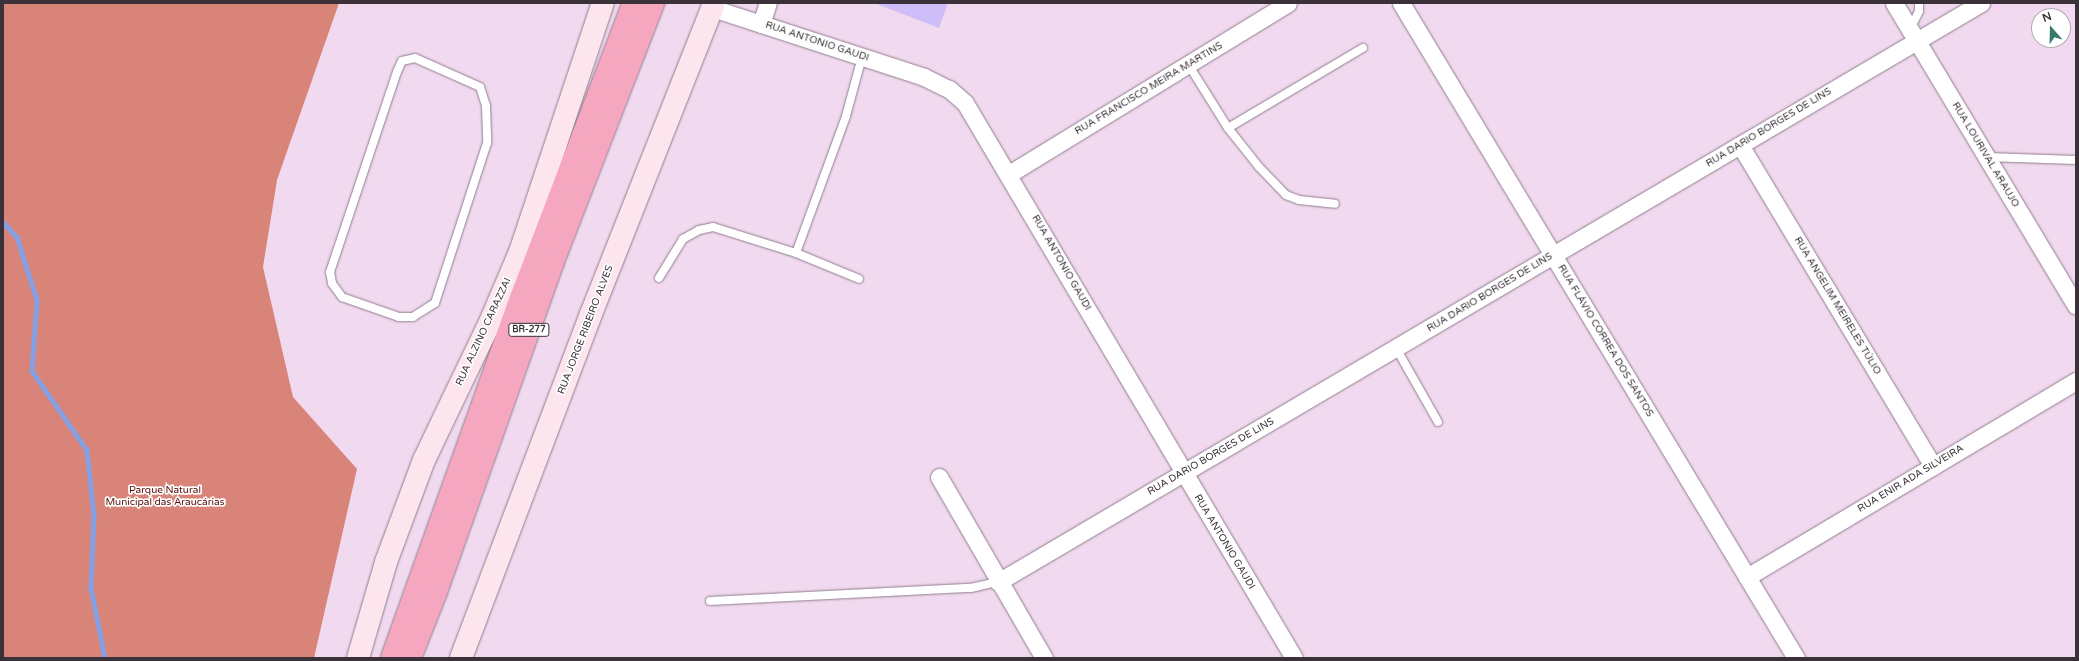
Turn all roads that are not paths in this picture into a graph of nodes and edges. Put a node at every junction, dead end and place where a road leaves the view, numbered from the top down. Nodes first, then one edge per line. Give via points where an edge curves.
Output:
1 (603, 3) edge
2 (634, 3) edge
3 (653, 3) edge
4 (768, 3) edge
5 (1288, 3) edge
6 (1401, 3) edge
7 (1894, 3) edge
8 (1919, 3) edge
9 (1981, 3) edge
10 (713, 6) edge
11 (761, 24) junction
12 (1914, 35) junction
13 (1362, 48) dead end
14 (862, 57) junction
15 (1188, 64) junction
16 (1228, 128) junction
17 (1740, 145) junction
18 (1986, 157) junction
19 (2076, 160) edge
20 (1009, 174) junction
21 (1335, 204) dead end
22 (796, 253) junction
23 (1553, 256) junction
24 (659, 278) dead end
25 (859, 279) dead end
26 (342, 298) joint
27 (2076, 306) edge
28 (1396, 348) junction
29 (2076, 381) edge
30 (1438, 422) dead end
31 (1933, 466) junction
32 (1183, 474) junction
33 (939, 478) dead end
34 (1747, 577) junction
35 (998, 582) junction
36 (710, 601) dead end
37 (358, 658) edge
38 (392, 658) edge
39 (410, 658) edge
40 (461, 658) edge
41 (1044, 658) edge
42 (1294, 658) edge
43 (1796, 658) edge

1 - 37 main road, RUA ALZINO CARAZZAI via 520,252 491,320 424,460 386,562
2 - 38 highway, BR-277 via 518,306
3 - 39 highway, BR-277 via 552,264 436,592
4 - 11 street
5 - 15 street, RUA FRANCISCO MEIRA MARTINS
6 - 23 street, RUA FLÁVIO CORREA DOS SANTOS
7 - 12 street, RUA LOURIVAL ARAUJO
8 - 12 lane
9 - 12 street, RUA DARIO BORGES DE LINS
10 - 11 street, RUA ANTONIO GAUDI
10 - 40 main road, RUA JORGE RIBEIRO ALVES via 588,321
11 - 14 street, RUA ANTONIO GAUDI
12 - 17 street, RUA DARIO BORGES DE LINS
12 - 18 street, RUA LOURIVAL ARAUJO
13 - 16 lane
14 - 20 street, RUA ANTONIO GAUDI via 924,76 949,89 969,109
14 - 22 lane via 846,116
15 - 16 lane
15 - 20 street, RUA FRANCISCO MEIRA MARTINS
16 - 21 lane via 1259,167 1286,195 1300,200
17 - 23 street, RUA DARIO BORGES DE LINS
17 - 31 street, RUA ANGELIM MEIRELES TÚLIO
18 - 19 lane
18 - 27 street, RUA LOURIVAL ARAUJO
20 - 32 street, RUA ANTONIO GAUDI
22 - 24 lane via 713,228 698,230 683,239
22 - 25 lane
23 - 28 street, RUA DARIO BORGES DE LINS
23 - 34 street, RUA FLÁVIO CORREA DOS SANTOS
26 - 26 lane via 399,317 413,316 435,303 487,143 486,106 480,87 426,61 414,58 402,61 330,272 332,283
28 - 30 lane
28 - 32 street, RUA DARIO BORGES DE LINS
29 - 31 street, RUA ENIR ADA SILVEIRA
31 - 34 street, RUA ENIR ADA SILVEIRA
32 - 35 street, RUA DARIO BORGES DE LINS
32 - 42 street, RUA ANTONIO GAUDI
33 - 35 street
34 - 43 street, RUA FLÁVIO CORREA DOS SANTOS
35 - 36 lane via 971,588
35 - 41 street

